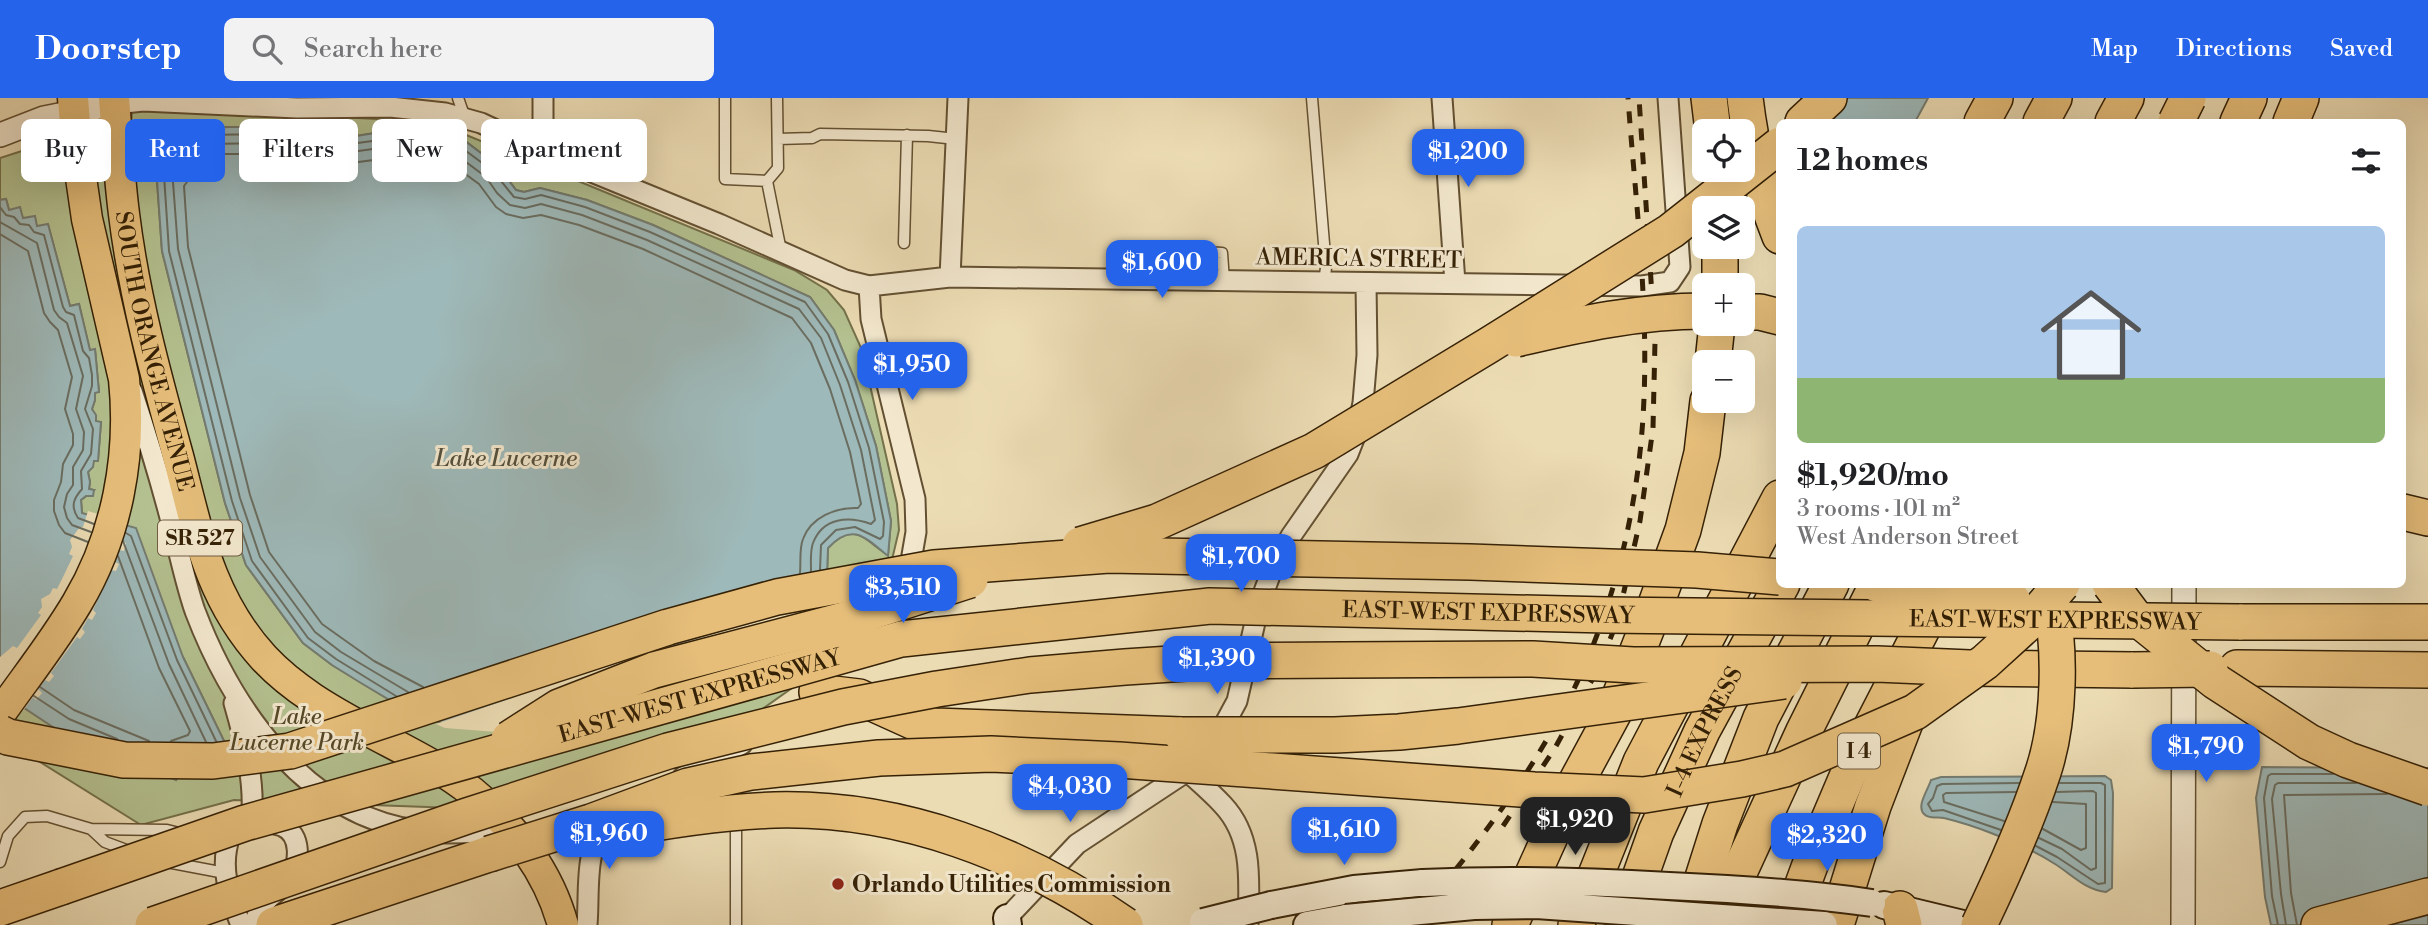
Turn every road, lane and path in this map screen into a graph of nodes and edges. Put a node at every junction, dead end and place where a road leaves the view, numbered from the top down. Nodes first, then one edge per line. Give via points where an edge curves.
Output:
1 (458, 98) edge
2 (543, 98) edge
3 (725, 98) edge
4 (777, 98) edge
5 (958, 98) edge
6 (1312, 98) edge
7 (1442, 98) edge
8 (1668, 98) edge
9 (1709, 98) edge
10 (1745, 98) edge
11 (1829, 98) edge
12 (2054, 98) edge
13 (2079, 98) edge
14 (2126, 98) edge
15 (2175, 98) edge
16 (2188, 98) edge
17 (2200, 98) edge
18 (2249, 98) edge
19 (2301, 98) edge
20 (115, 101) edge
21 (297, 103) edge
22 (391, 103) edge
23 (1987, 103) edge
24 (73, 105) edge
25 (465, 119) joint
26 (543, 119) edge
27 (1712, 119) edge
28 (1806, 119) edge
29 (1968, 119) edge
30 (2043, 119) edge
31 (2068, 119) edge
32 (2115, 119) edge
33 (2176, 119) edge
34 (2178, 119) edge
35 (2197, 119) edge
36 (2239, 119) edge
37 (2292, 119) edge
38 (0, 135) edge
39 (907, 135) junction
40 (778, 139) junction
41 (956, 139) junction
42 (1776, 148) edge
43 (767, 181) junction
44 (614, 182) edge
45 (1776, 227) edge
46 (904, 243) dead end
47 (781, 252) junction
48 (950, 277) junction
49 (1168, 280) junction
50 (1224, 281) junction
51 (1324, 282) junction
52 (1366, 283) junction
53 (1455, 283) junction
54 (869, 286) junction
55 (1692, 312) edge
56 (1755, 312) edge
57 (1776, 316) edge
58 (1489, 345) junction
59 (118, 346) junction
60 (1707, 413) edge
61 (2406, 501) edge
62 (2428, 501) edge
63 (1776, 506) edge
64 (2406, 513) edge
65 (2428, 519) edge
66 (2406, 520) edge
67 (1776, 577) edge
68 (1780, 588) edge
69 (1828, 588) edge
70 (1875, 588) edge
71 (1880, 588) edge
72 (1919, 588) edge
73 (1943, 588) edge
74 (1959, 588) edge
75 (2048, 588) edge
76 (2059, 588) edge
77 (2113, 588) edge
78 (2184, 588) edge
79 (2134, 620) junction
80 (2428, 622) edge
81 (1877, 664) junction
82 (2428, 670) edge
83 (225, 675) junction
84 (817, 692) junction
85 (2, 717) edge
86 (727, 752) junction
87 (480, 758) junction
88 (1187, 771) junction
89 (2428, 788) edge
90 (619, 808) junction
91 (251, 824) junction
92 (91, 829) junction
93 (228, 843) junction
94 (501, 843) junction
95 (0, 862) edge
96 (225, 873) junction
97 (2428, 896) edge
98 (1477, 904) edge
99 (0, 908) edge
100 (1647, 912) edge
101 (1892, 912) edge
102 (1007, 923) edge
103 (1197, 923) edge
104 (153, 925) edge
105 (241, 925) edge
106 (253, 925) edge
107 (274, 925) edge
108 (564, 925) edge
109 (587, 925) edge
110 (736, 925) edge
111 (1125, 925) edge
112 (1248, 925) edge
113 (1307, 925) edge
114 (1510, 925) edge
115 (1576, 925) edge
116 (1688, 925) edge
117 (1716, 925) edge
118 (1743, 925) edge
119 (1788, 925) edge
120 (1825, 925) edge
121 (1836, 925) edge
122 (1967, 925) edge
123 (1979, 925) edge
124 (2183, 925) edge
125 (2319, 925) edge

1 - 25 lane
2 - 26 street
3 - 43 lane via 724,179
4 - 40 lane
5 - 41 street
6 - 51 lane
7 - 53 street
8 - 53 street, AMERICA STREET via 1681,257 1670,282 1642,286
9 - 27 highway
10 - 45 highway via 1759,180
11 - 28 highway
12 - 30 highway
13 - 31 highway
14 - 32 highway
15 - 33 street
16 - 34 highway, bridge
17 - 35 street
18 - 36 highway
19 - 37 highway
20 - 21 street
20 - 24 street
20 - 94 main road, SOUTH ORANGE AVENUE / SR 527 via 124,216 143,322 209,568 226,606 249,641 288,681 472,792
21 - 22 street
22 - 25 street
23 - 29 highway
24 - 38 street
24 - 59 main road, SOUTH ORANGE AVENUE via 87,219
39 - 40 lane via 820,134
39 - 41 lane
39 - 46 lane
40 - 43 lane via 778,168
41 - 48 street
42 - 58 highway, bridge via 1671,230
43 - 47 lane
44 - 47 street
47 - 54 street
48 - 49 street, AMERICA STREET
48 - 54 street, AMERICA STREET
49 - 50 street, AMERICA STREET
49 - 50 lane via 1170,250 1222,253
50 - 51 street, AMERICA STREET
51 - 52 street, AMERICA STREET
52 - 53 street, AMERICA STREET
52 - 88 street via 1367,355 1357,431 1348,454 1272,570 1259,605 1237,701 1214,743
54 - 84 street via 872,319 915,499 916,532 911,561 897,595 869,643
55 - 58 highway, bridge via 1576,325
56 - 57 highway
58 - 87 highway, bridge via 1314,451 1157,522 848,619 654,670 559,708
59 - 83 street, SOUTH ORANGE AVENUE via 153,454 194,608
59 - 85 main road via 126,429 123,467 103,548 78,602
60 - 114 highway via 1683,530 1656,607 1614,714 1566,801
61 - 62 street
63 - 115 highway via 1641,762
64 - 65 highway
65 - 66 highway
67 - 85 highway, bridge via 1483,563 1109,555 934,568 777,597 668,627 290,751 213,761 124,760 8,737
68 - 100 highway, I-4 EXPRESS via 1702,731 1656,832
69 - 116 highway via 1761,718
70 - 117 highway
71 - 118 highway
72 - 79 highway, bridge
73 - 119 highway, I 4 via 1853,763
74 - 121 highway via 1873,806
75 - 123 highway, bridge via 2056,626 2053,726 2044,770
76 - 94 highway, bridge via 1984,662 1915,712 1785,769 1742,779 1644,795 1119,760 991,754 878,758 751,772 688,786 591,822
77 - 89 highway, bridge via 2134,616 2215,681 2309,741
78 - 124 street
79 - 80 highway, EAST-WEST EXPRESSWAY, bridge
79 - 87 highway, EAST-WEST EXPRESSWAY, bridge via 1210,606 901,639
81 - 82 highway, EAST-WEST EXPRESSWAY, bridge
81 - 84 highway, bridge via 1749,687 1446,727 1335,735 935,726 912,721 859,697
81 - 104 highway, EAST-WEST EXPRESSWAY, bridge via 1633,665 1533,659 1217,662 1030,676 937,689 843,706 668,751
83 - 91 street via 250,769
83 - 94 street, SOUTH ORANGE AVENUE via 282,756 355,811 381,823
84 - 86 street
86 - 90 street
86 - 110 lane via 736,795
87 - 99 highway, EAST-WEST EXPRESSWAY, bridge via 245,823
88 - 102 street via 1077,844
88 - 112 street via 1225,806 1241,830 1249,863
90 - 94 street
90 - 109 street via 592,849
91 - 93 street via 230,836
91 - 106 street via 286,827 296,842 298,858 291,877 267,900
92 - 93 lane via 167,830
92 - 95 lane via 47,816 25,817 8,835
92 - 96 lane via 123,850
93 - 96 street
94 - 107 highway
94 - 108 main road, SOUTH ORANGE AVENUE / SR 527 via 527,850 550,888
94 - 111 highway, bridge via 556,846 611,831 701,816 776,810 836,813 962,839 1071,889
96 - 105 street
97 - 125 highway
98 - 100 main road, bridge
98 - 103 main road, bridge via 1402,884 1353,889
98 - 113 main road, bridge
100 - 101 main road, bridge via 1776,892
100 - 120 main road, bridge
101 - 122 main road

